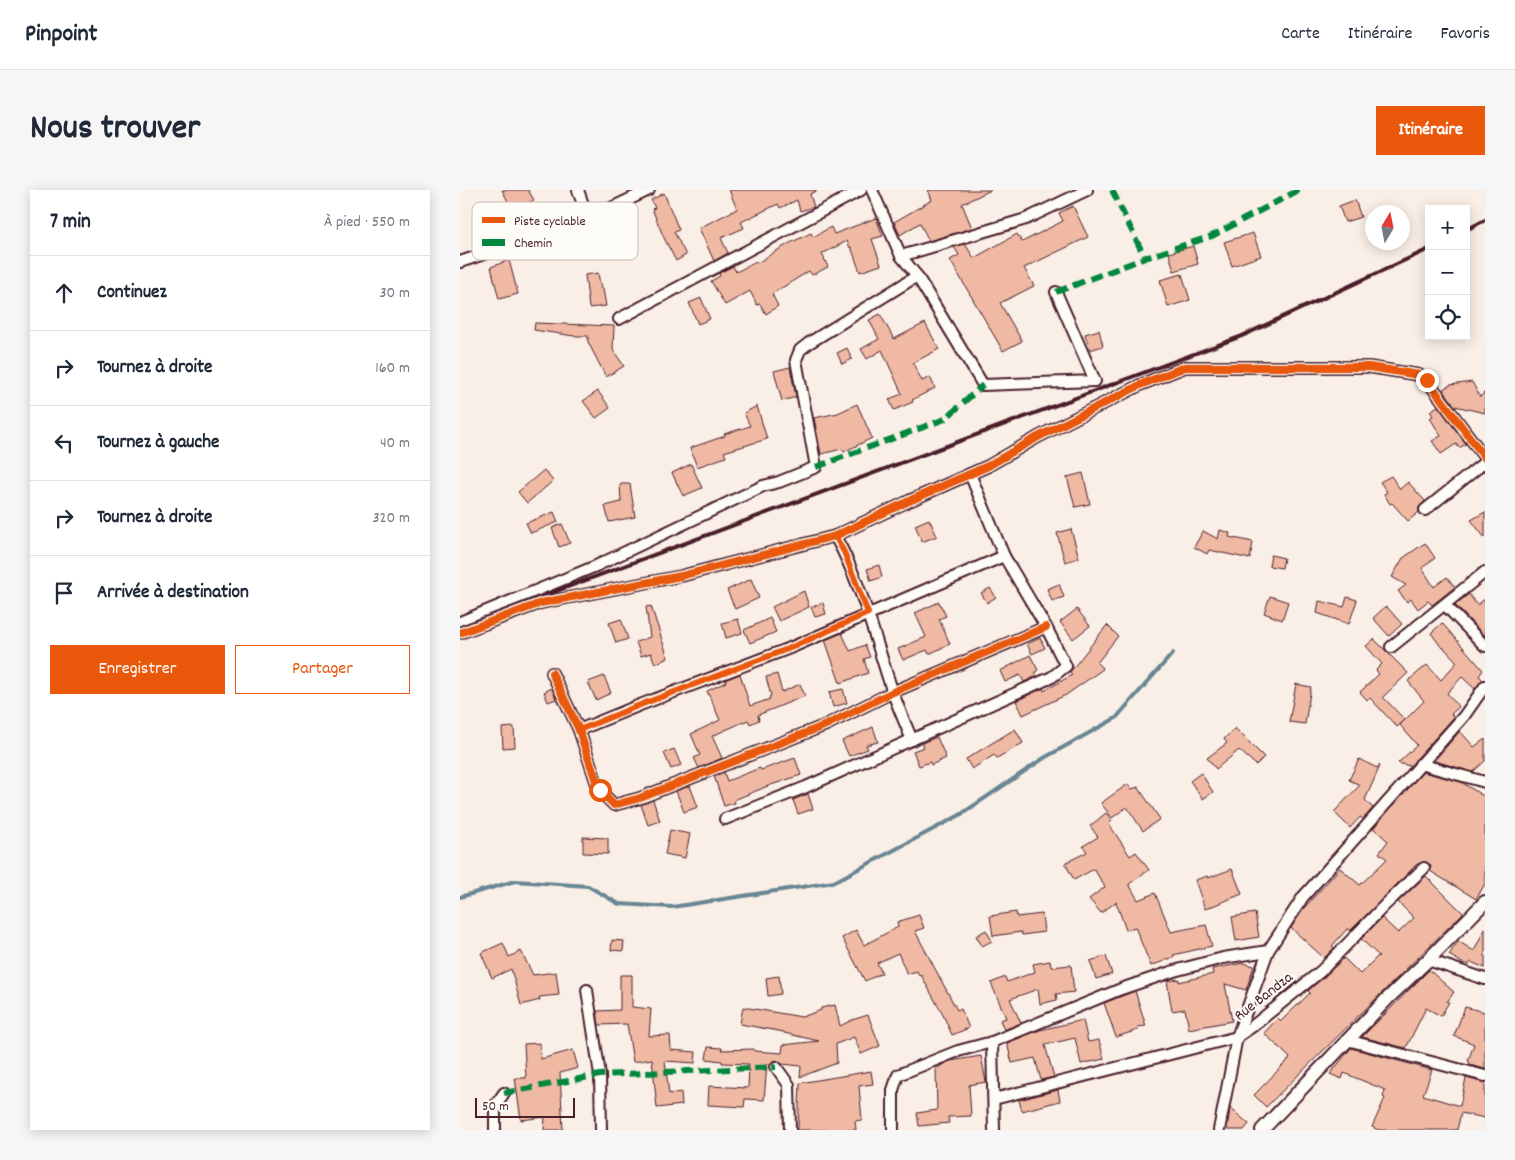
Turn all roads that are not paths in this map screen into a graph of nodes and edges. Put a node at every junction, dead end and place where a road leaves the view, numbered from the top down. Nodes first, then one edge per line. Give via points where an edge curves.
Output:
1 (578, 190) edge
2 (649, 190) edge
3 (861, 190) edge
4 (872, 190) edge
5 (1087, 190) edge
6 (582, 202) edge
7 (624, 202) edge
8 (901, 256) junction
9 (472, 258) edge
10 (460, 262) edge
11 (917, 276) junction
12 (1056, 292) dead end
13 (619, 319) dead end
14 (1485, 458) edge
15 (1485, 462) edge
16 (970, 474) junction
17 (1425, 510) dead end
18 (835, 536) junction
19 (1004, 556) junction
20 (1485, 572) edge
21 (1445, 605) junction
22 (868, 613) junction
23 (460, 622) edge
24 (1046, 627) junction
25 (460, 633) edge
26 (1485, 646) edge
27 (1391, 647) dead end
28 (552, 673) dead end
29 (1485, 686) edge
30 (893, 692) junction
31 (579, 730) junction
32 (912, 740) junction
33 (1420, 764) junction
34 (1483, 778) edge
35 (725, 819) dead end
36 (1424, 868) dead end
37 (1485, 902) edge
38 (1268, 950) junction
39 (1428, 960) junction
40 (1485, 979) edge
41 (587, 990) dead end
42 (1237, 1037) junction
43 (1347, 1040) junction
44 (992, 1042) junction
45 (776, 1067) dead end
46 (1485, 1076) edge
47 (504, 1093) dead end
48 (994, 1099) junction
49 (495, 1130) edge
50 (601, 1130) edge
51 (790, 1130) edge
52 (893, 1130) edge
53 (994, 1130) edge
54 (1218, 1130) edge
55 (1262, 1130) edge

1 - 6 street
2 - 7 street
3 - 13 street
4 - 8 street
5 - 8 street via 1026,219
8 - 11 street
9 - 10 street
11 - 12 street via 984,386 1095,381
11 - 23 street via 800,350 796,360 816,467 763,486 596,566
14 - 16 street via 1427,380 1419,375 1369,367 1185,367 1140,385
15 - 17 street
16 - 18 street
16 - 19 street
18 - 22 street
18 - 25 street via 681,576 541,603
19 - 22 street
19 - 24 street
20 - 21 street
21 - 26 street
21 - 27 street
22 - 30 street
22 - 31 street via 790,648
24 - 30 street
24 - 32 street via 1066,666 1052,677
28 - 31 street
29 - 33 street via 1464,716
30 - 31 street via 826,725 640,798 614,805 600,790
30 - 32 street
32 - 35 street
33 - 34 street
33 - 38 street via 1303,897
36 - 42 street, Rue Bandza via 1321,971
37 - 39 street
38 - 42 street
38 - 44 street via 1223,958 1166,974 1113,992
39 - 40 street
39 - 43 street
41 - 50 street via 600,1075
42 - 48 street, Rue Bandza
42 - 54 street
43 - 46 street
43 - 55 street
44 - 48 street
44 - 52 street via 958,1051 898,1075 893,1090
45 - 51 street via 790,1085
47 - 49 street via 495,1106
48 - 53 street

